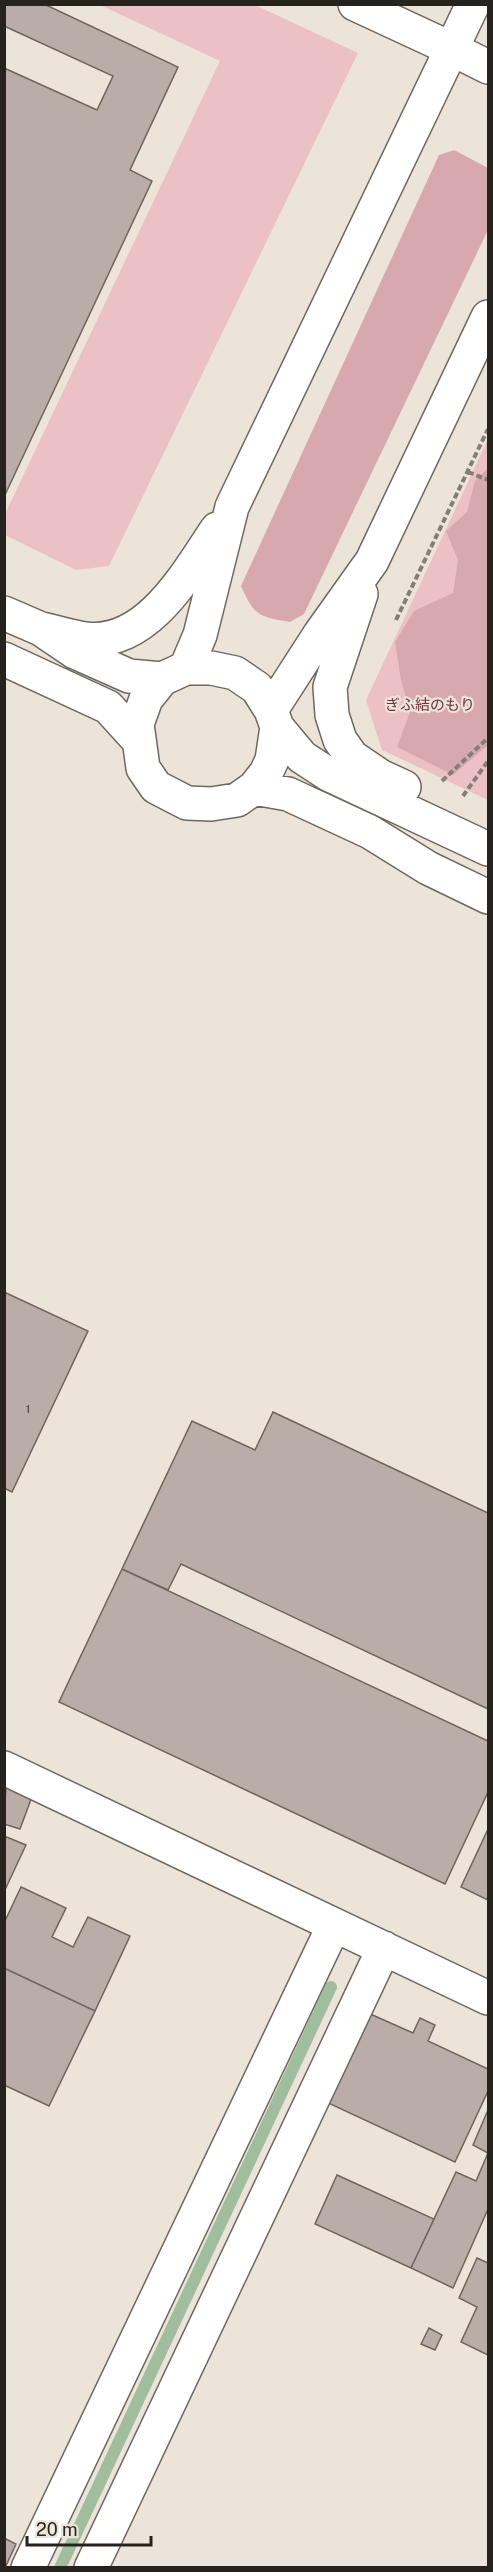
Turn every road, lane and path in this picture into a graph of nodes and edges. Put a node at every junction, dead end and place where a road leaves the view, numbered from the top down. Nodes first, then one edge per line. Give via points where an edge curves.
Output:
1 (355, 4) edge
2 (473, 4) edge
3 (452, 50) junction
4 (489, 67) edge
5 (489, 316) edge
6 (489, 429) edge
7 (468, 472) junction
8 (489, 480) edge
9 (232, 507) junction
10 (372, 561) junction
11 (4, 613) edge
12 (393, 626) dead end
13 (41, 629) junction
14 (4, 659) edge
15 (174, 673) junction
16 (274, 718) junction
17 (489, 738) edge
18 (138, 740) junction
19 (489, 761) edge
20 (254, 788) junction
21 (446, 789) dead end
22 (454, 793) dead end
23 (463, 796) junction
24 (471, 801) dead end
25 (489, 848) edge
26 (489, 897) edge
27 (4, 1768) edge
28 (334, 1925) junction
29 (384, 1948) junction
30 (489, 1998) edge
31 (28, 2568) edge
32 (91, 2568) edge

1 - 3 street
2 - 3 street
3 - 4 street
3 - 9 street
5 - 10 street
6 - 7 path
7 - 8 path
7 - 12 path
9 - 13 street via 173,593 153,615 117,635 88,639
9 - 15 street via 200,635
10 - 16 street via 320,634
10 - 25 street via 330,687 332,715 340,740 351,757 380,776 444,807
11 - 13 street
13 - 15 street via 75,652 129,676
14 - 18 street via 108,707
15 - 16 street via 211,668 235,673 257,688
15 - 18 street via 146,699 137,724
16 - 20 street via 272,760
16 - 25 street via 302,758 328,774
17 - 21 path via 437,785
18 - 20 street via 143,768 156,787 187,802 237,800
19 - 23 path
20 - 26 street via 288,794 370,832 428,868
22 - 23 path
23 - 24 path
27 - 28 street
28 - 29 street
28 - 31 street
29 - 30 street
29 - 32 street

